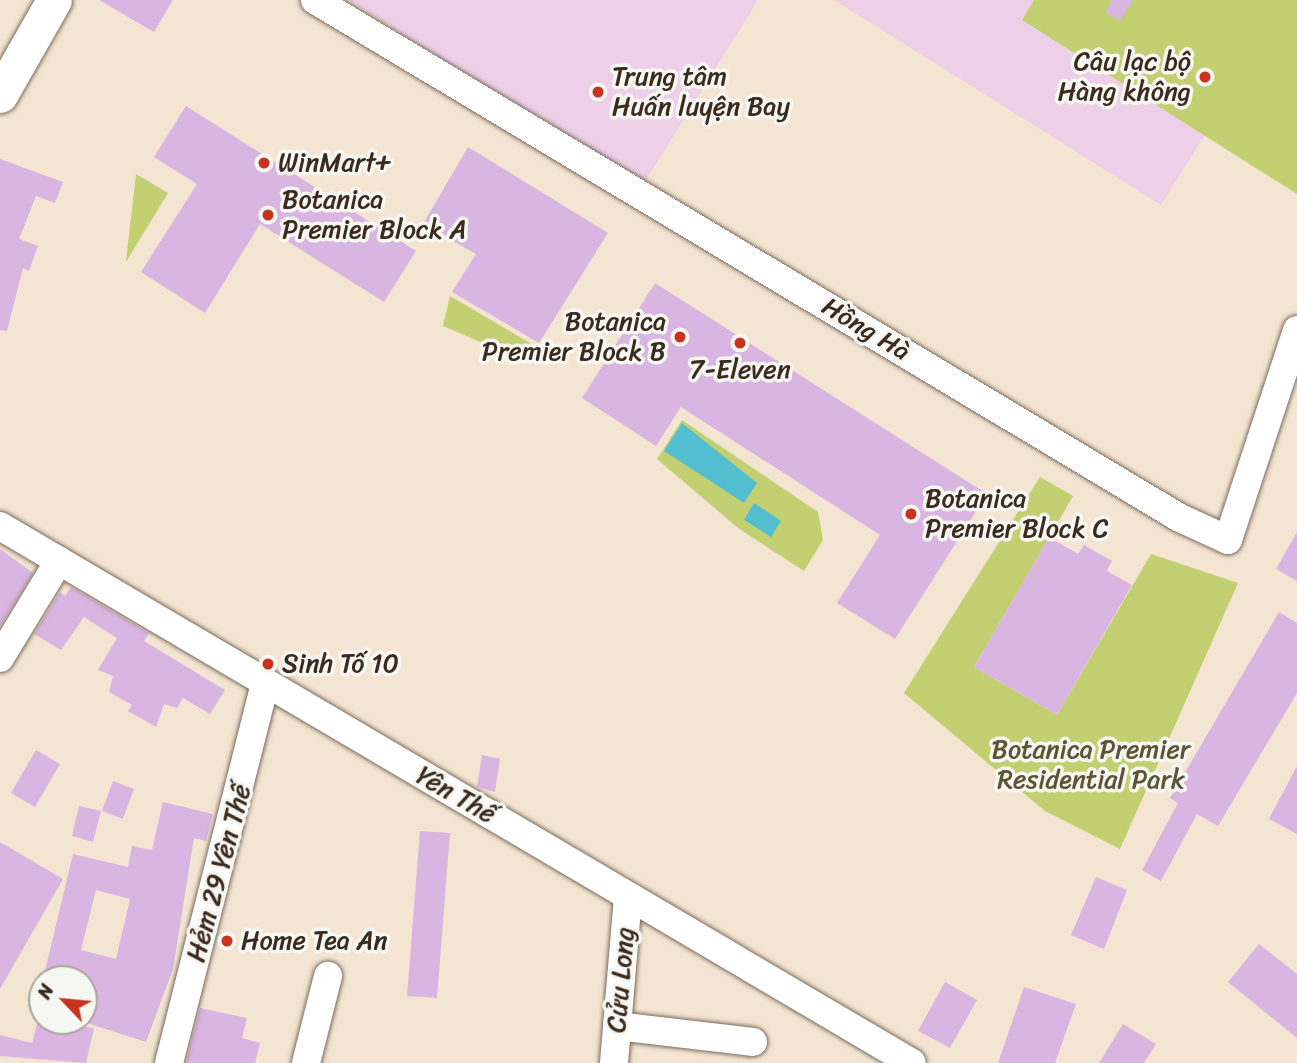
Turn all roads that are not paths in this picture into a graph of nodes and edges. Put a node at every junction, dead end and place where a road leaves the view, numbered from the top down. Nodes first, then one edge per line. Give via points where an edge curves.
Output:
1 (54, 0) edge
2 (315, 0) edge
3 (0, 95) edge
4 (1297, 330) edge
5 (0, 526) edge
6 (59, 561) junction
7 (0, 658) edge
8 (265, 683) junction
9 (628, 897) junction
10 (328, 976) dead end
11 (617, 1026) junction
12 (753, 1042) dead end
13 (169, 1063) edge
14 (306, 1063) edge
15 (614, 1063) edge
16 (912, 1063) edge

1 - 3 main road
2 - 4 street, Hồng Hà via 1143,496 1228,540
5 - 6 street, Yên Thế
6 - 7 street
6 - 8 street, Yên Thế
8 - 9 street, Yên Thế
8 - 13 street, Hẻm 29 Yên Thế
9 - 11 street, Cửu Long
9 - 16 street, Yên Thế
10 - 14 street
11 - 12 street
11 - 15 street, Cửu Long

